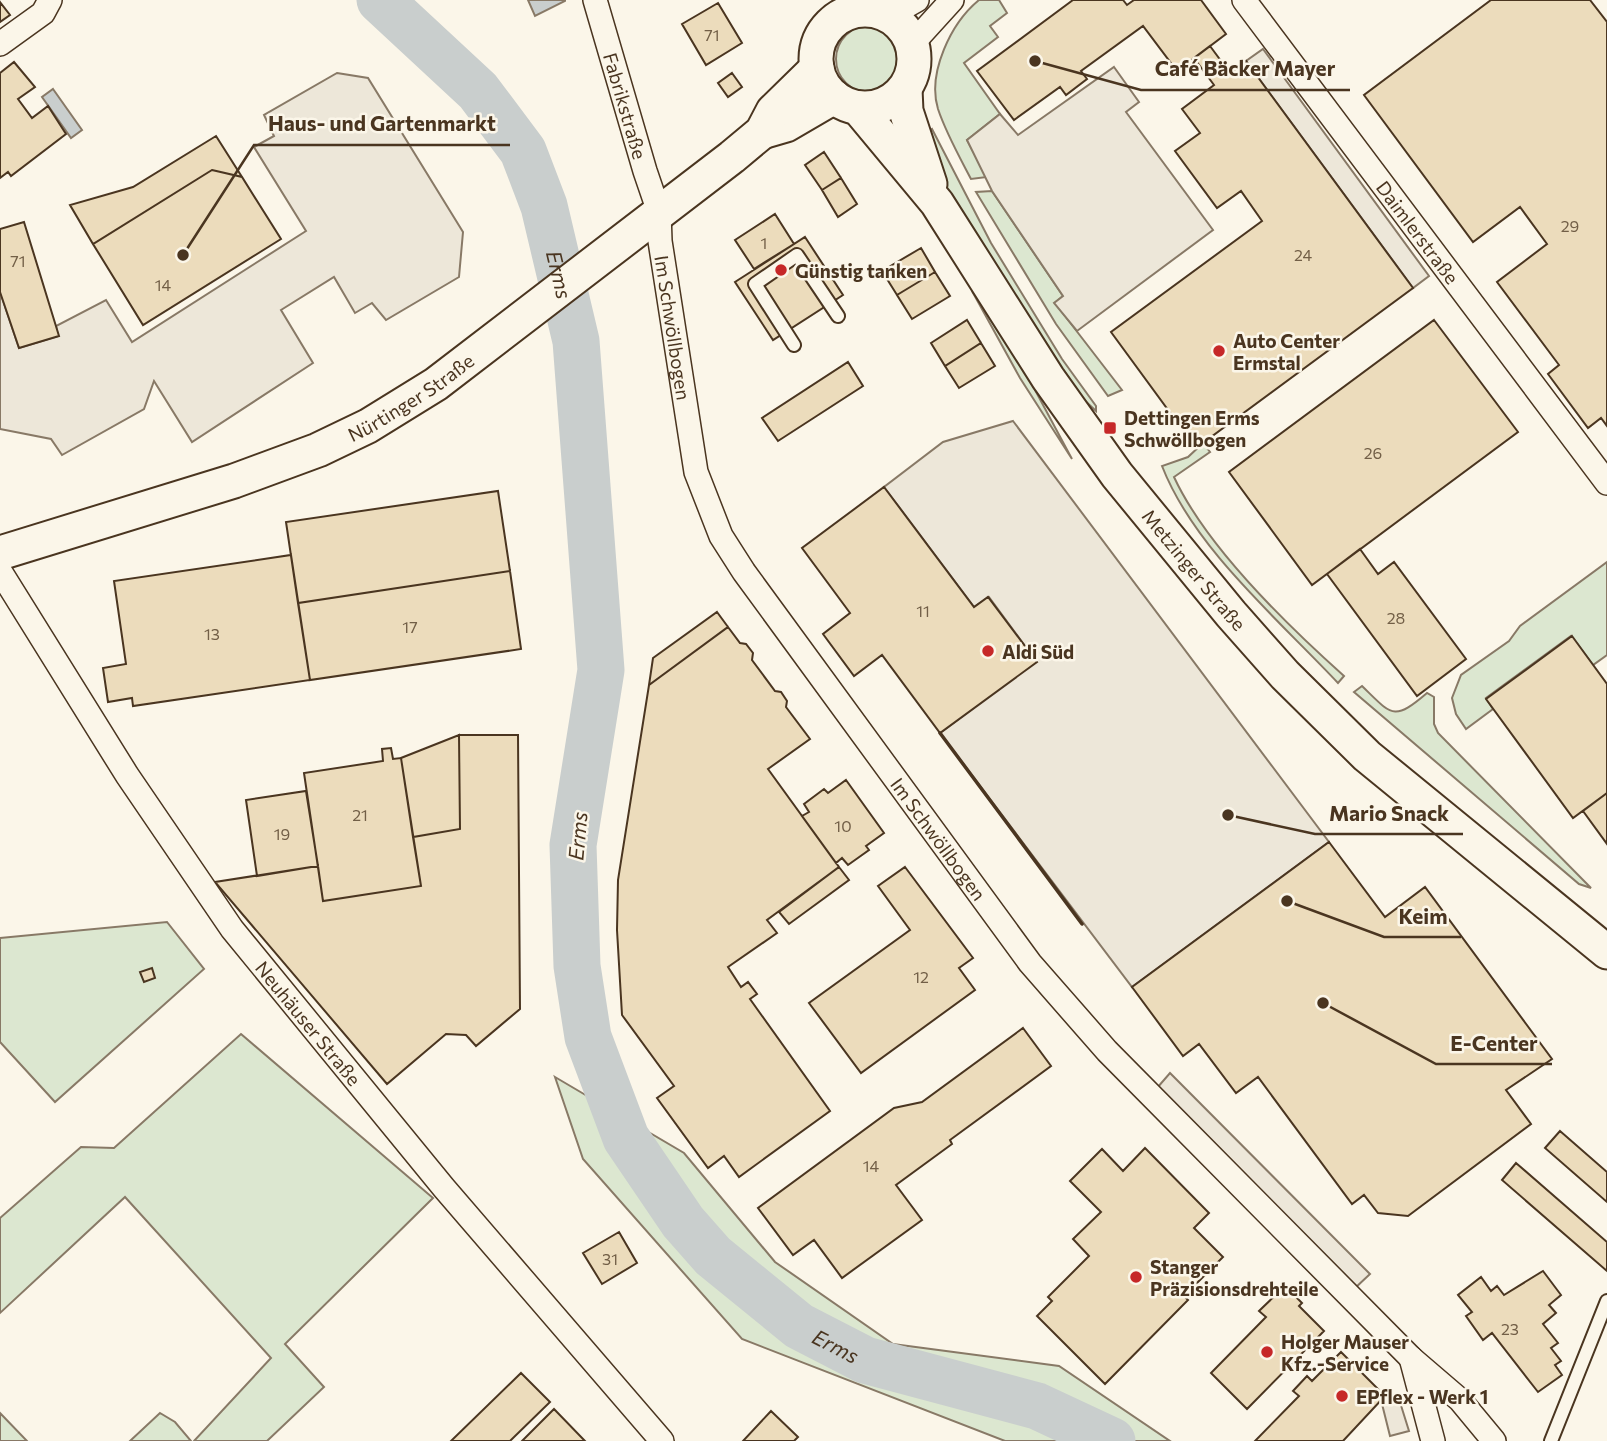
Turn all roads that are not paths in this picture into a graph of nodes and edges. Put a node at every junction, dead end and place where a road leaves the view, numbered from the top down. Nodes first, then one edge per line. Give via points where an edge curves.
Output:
1 (50, 0) edge
2 (595, 0) edge
3 (952, 0) edge
4 (1244, 0) edge
5 (880, 6) edge
6 (821, 16) edge
7 (0, 44) edge
8 (912, 44) junction
9 (817, 68) junction
10 (905, 89) junction
11 (846, 102) junction
12 (762, 132) junction
13 (937, 203) junction
14 (659, 212) junction
15 (838, 316) dead end
16 (794, 345) dead end
17 (1602, 471) edge
18 (0, 553) edge
19 (0, 571) edge
20 (1607, 952) edge
21 (1607, 1301) edge
22 (1411, 1358) junction
23 (662, 1441) edge
24 (1433, 1441) edge
25 (1494, 1441) edge
26 (1551, 1441) edge

1 - 7 street via 43,13
2 - 14 street, Fabrikstraße
3 - 8 street
4 - 17 street, Daimlerstraße
5 - 6 street via 841,17
5 - 8 street via 903,27
6 - 9 street
8 - 10 street, Metzinger Straße via 915,62
9 - 11 street, Metzinger Straße via 824,86
9 - 12 street, Nürtinger Straße via 773,111
10 - 11 street via 881,106
10 - 13 street, Metzinger Straße via 906,110
11 - 12 street, Nürtinger Straße
11 - 13 street, Metzinger Straße
12 - 14 street, Nürtinger Straße
13 - 20 street, Metzinger Straße via 1075,418 1231,614 1367,756
14 - 18 street, Nürtinger Straße via 510,328 368,426 234,481
14 - 22 street, Im Schwöllbogen via 696,472 721,536 744,572 1030,963 1107,1051
15 - 16 lane via 797,255 755,284
19 - 23 street, Neuhäuser Straße via 127,775 232,929 436,1179
21 - 26 lane
22 - 24 street, Im Schwöllbogen
22 - 25 street, Im Schwöllbogen via 1460,1400

